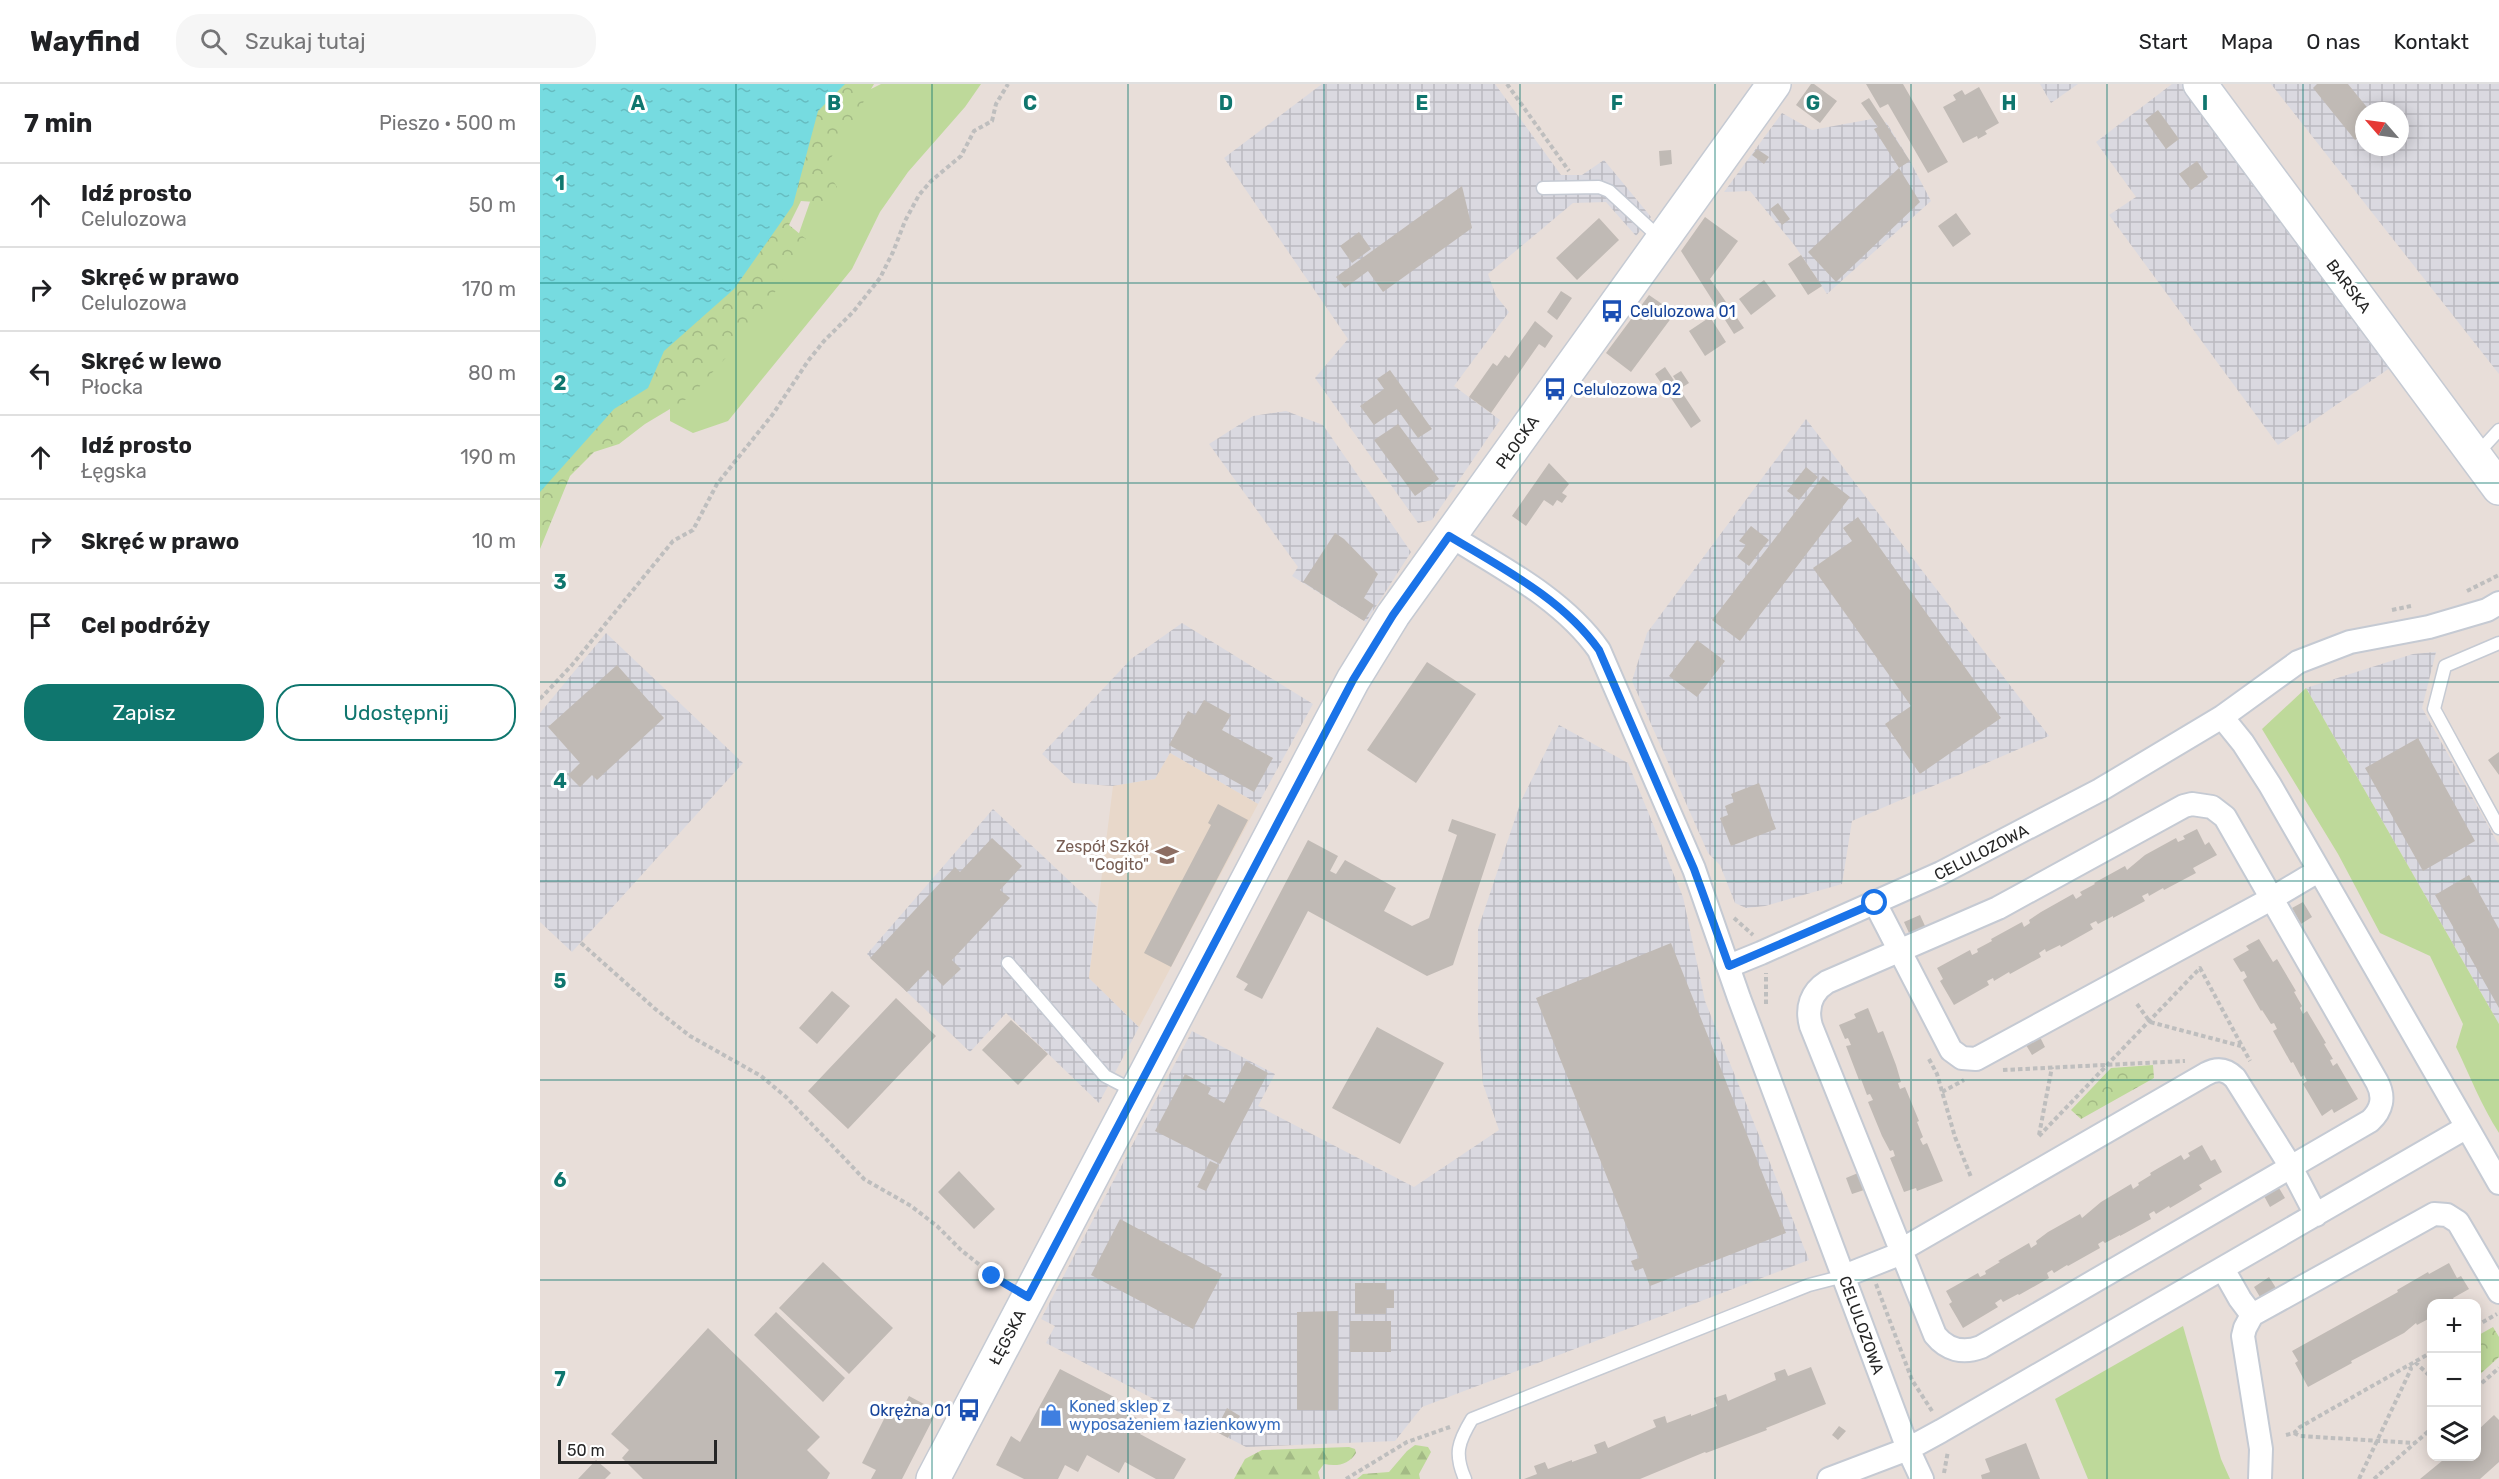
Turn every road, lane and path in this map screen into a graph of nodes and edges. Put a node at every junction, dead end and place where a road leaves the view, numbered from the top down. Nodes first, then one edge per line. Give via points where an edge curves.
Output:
1 (1008, 84) edge
2 (1507, 84) edge
3 (1774, 84) edge
4 (2200, 84) edge
5 (1585, 187) junction
6 (1543, 188) dead end
7 (1662, 240) junction
8 (2499, 430) edge
9 (2475, 456) junction
10 (2499, 488) edge
11 (1449, 536) junction
12 (2499, 603) edge
13 (2499, 643) edge
14 (540, 699) edge
15 (2222, 717) junction
16 (1316, 750) joint
17 (2499, 828) edge
18 (2319, 870) junction
19 (2271, 899) junction
20 (1875, 903) junction
21 (581, 943) dead end
22 (1899, 952) junction
23 (1008, 963) dead end
24 (1729, 966) junction
25 (1766, 983) dead end
26 (2137, 1004) dead end
27 (1768, 1011) dead end
28 (2150, 1022) junction
29 (2242, 1046) junction
30 (1928, 1056) dead end
31 (2196, 1060) dead end
32 (2252, 1064) dead end
33 (2109, 1065) junction
34 (2052, 1067) junction
35 (2001, 1070) dead end
36 (1969, 1077) dead end
37 (1136, 1092) junction
38 (1942, 1092) junction
39 (2467, 1127) junction
40 (2291, 1167) junction
41 (1971, 1177) dead end
42 (2499, 1183) edge
43 (2316, 1215) junction
44 (1901, 1251) junction
45 (1869, 1267) junction
46 (2223, 1269) junction
47 (1844, 1276) junction
48 (2496, 1288) edge
49 (1028, 1297) junction
50 (2252, 1315) junction
51 (2481, 1316) edge
52 (2430, 1353) edge
53 (2414, 1362) junction
54 (2409, 1365) junction
55 (2499, 1368) edge
56 (2427, 1374) edge
57 (2481, 1384) edge
58 (1932, 1411) dead end
59 (1472, 1419) junction
60 (2427, 1432) edge
61 (2294, 1433) junction
62 (2286, 1435) dead end
63 (2377, 1440) junction
64 (2414, 1443) junction
65 (1948, 1444) dead end
66 (1908, 1449) junction
67 (933, 1479) edge
68 (1346, 1479) edge
69 (1465, 1479) edge
70 (1829, 1479) edge
71 (1922, 1479) edge
72 (1944, 1479) edge
73 (2260, 1479) edge
74 (2360, 1479) edge
75 (2374, 1479) edge

1 - 14 path via 996,104 992,121 974,131 961,156 919,195 880,278 808,361 773,414 717,484 693,530 673,541
2 - 5 path via 1567,169
3 - 7 street, PŁOCKA
4 - 9 street, BARSKA
5 - 6 lane
5 - 7 lane via 1599,187 1615,195
7 - 11 street, PŁOCKA
8 - 9 lane
9 - 10 street, BARSKA
11 - 16 street, PŁOCKA via 1370,651
11 - 24 street, CELULOZOWA via 1564,611 1599,650 1694,869
12 - 15 street via 2429,627 2350,642 2298,662
13 - 17 lane via 2445,666 2434,709
15 - 18 street via 2270,785
15 - 20 street, CELULOZOWA via 2100,790
16 - 37 street, ŁĘGSKA
18 - 19 street
18 - 39 street
19 - 22 street via 2225,817 2212,807 2192,804 1998,908
19 - 22 street via 1976,1059 1962,1058 1951,1050
19 - 40 street via 2377,1082 2382,1098 2370,1121
20 - 22 street
20 - 24 street, CELULOZOWA
21 - 49 path via 690,1036 761,1076 778,1090 864,1179 911,1206 992,1276
22 - 44 street via 1821,986 1808,1012
23 - 37 lane via 1105,1076
24 - 47 street, CELULOZOWA
25 - 27 path
26 - 28 path
28 - 29 path
28 - 29 path via 2200,968
28 - 33 path
29 - 32 path
30 - 38 path
31 - 33 path
33 - 34 path
33 - 34 path via 2039,1136
34 - 35 path
36 - 38 path
37 - 49 street, ŁĘGSKA
38 - 41 path
39 - 42 street
39 - 43 street
40 - 43 street
40 - 44 street via 2235,1077 2224,1071 2211,1071
40 - 44 street via 1973,1350 1952,1349 1935,1335
43 - 46 street
44 - 45 street
45 - 47 street
45 - 58 path via 1912,1380
46 - 50 street
46 - 66 street
47 - 59 lane via 1809,1285
47 - 66 street, CELULOZOWA
48 - 50 street via 2458,1222 2447,1215 2434,1214
48 - 51 path
49 - 67 street, ŁĘGSKA
50 - 73 street via 2243,1336 2261,1449
52 - 53 path
53 - 54 path
53 - 56 path
54 - 61 path
54 - 63 path
55 - 57 path
59 - 68 path via 1407,1442
59 - 69 lane via 1459,1441 1458,1456
60 - 64 path
61 - 62 path
61 - 63 path
63 - 64 path
63 - 74 path
64 - 75 path
65 - 72 path
66 - 70 street
66 - 71 street, CELULOZOWA

